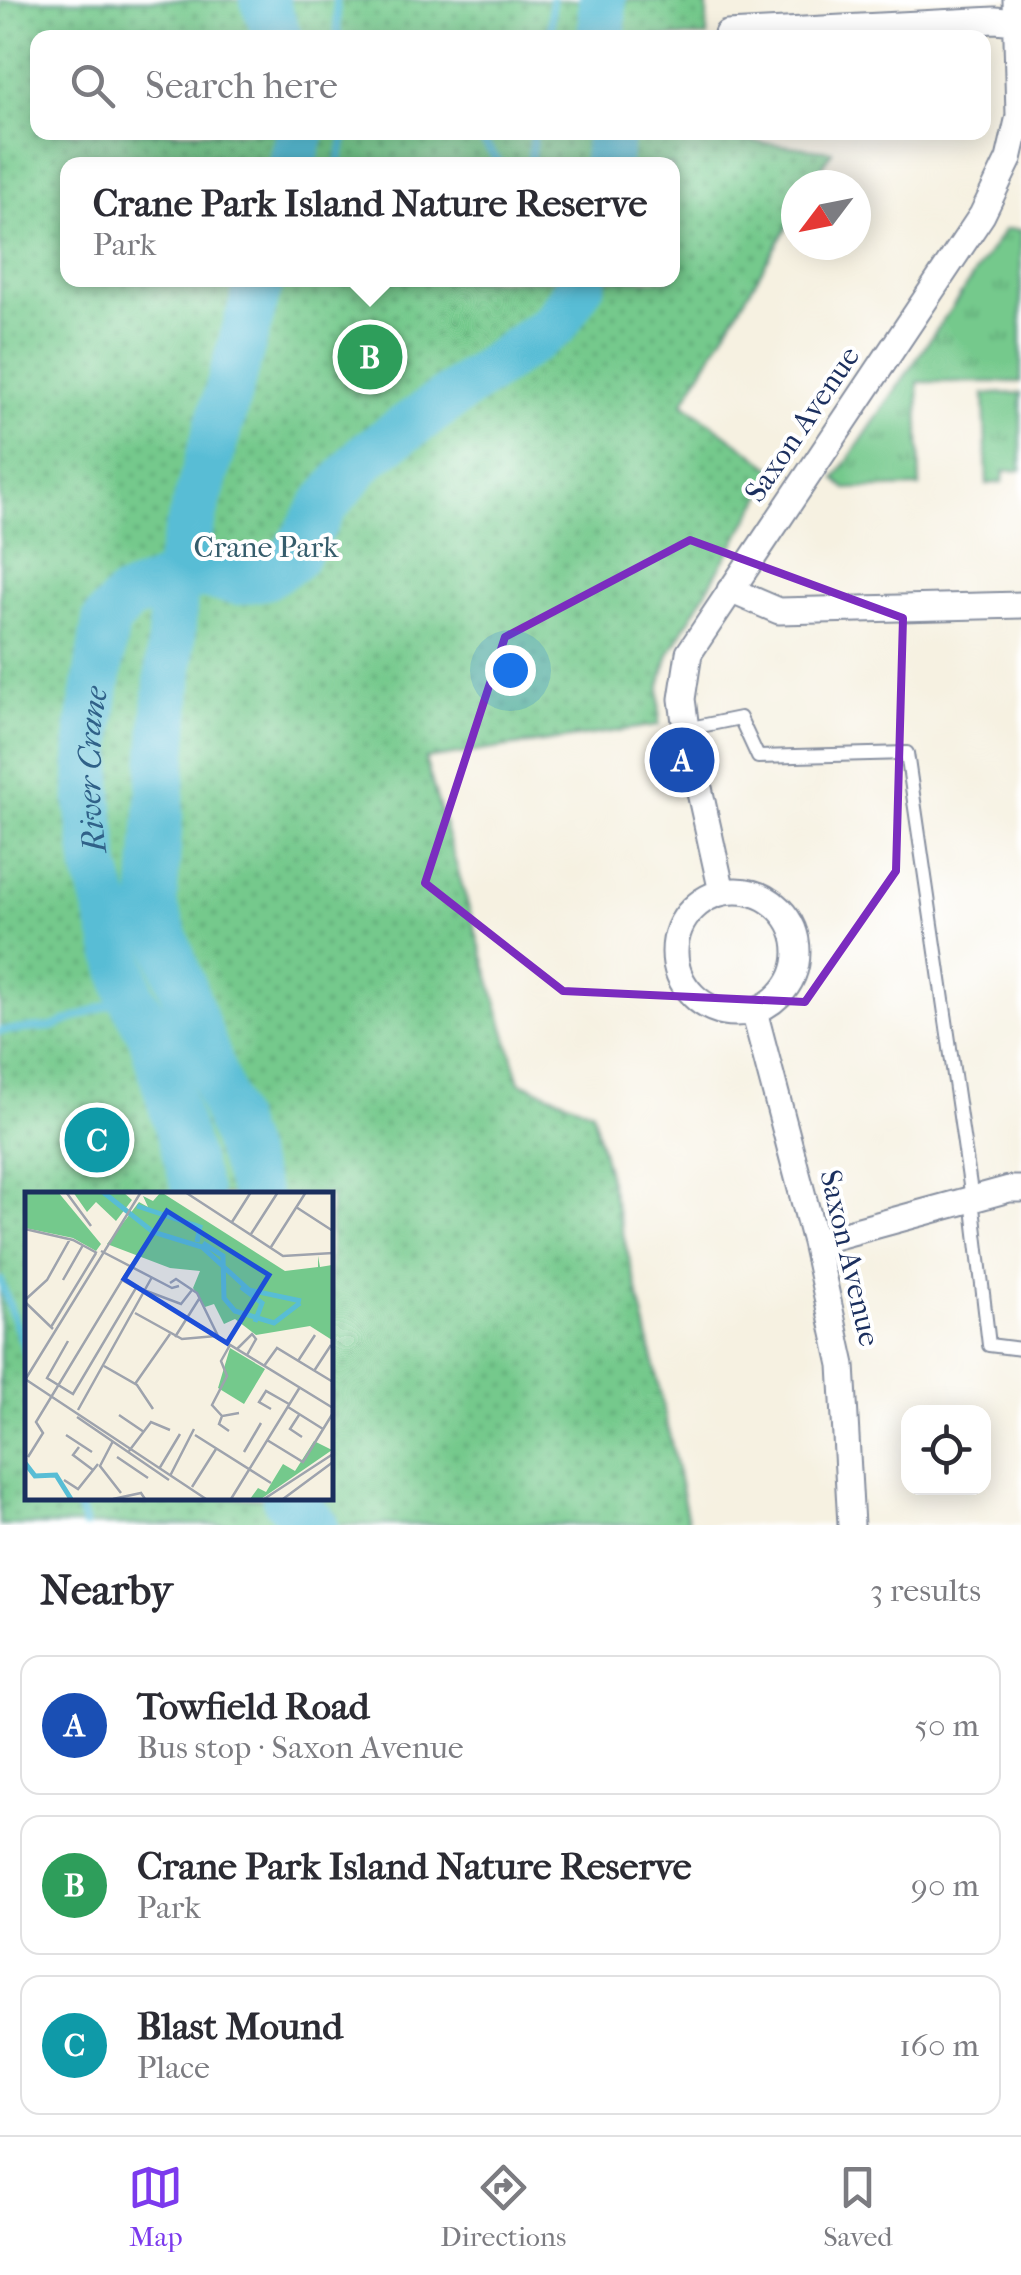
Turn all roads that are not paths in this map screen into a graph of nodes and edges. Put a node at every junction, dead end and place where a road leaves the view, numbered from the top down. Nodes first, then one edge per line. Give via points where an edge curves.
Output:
1 (1016, 11) edge
2 (804, 30) edge
3 (1015, 160) edge
4 (730, 590) junction
5 (1021, 606) edge
6 (686, 729) junction
7 (722, 892) junction
8 (754, 1011) junction
9 (1021, 1189) edge
10 (972, 1199) junction
11 (815, 1242) junction
12 (1021, 1349) edge
13 (851, 1525) edge

1 - 2 street via 995,20
1 - 3 street, Saxon Avenue
3 - 4 street, Saxon Avenue
4 - 5 street via 779,611
4 - 6 street, Saxon Avenue via 689,653 682,699
6 - 7 street, Saxon Avenue
6 - 10 lane via 740,718 758,757 907,753
7 - 8 street via 763,896 793,928 797,957 788,986
7 - 8 street via 689,912 674,948 676,968 698,1000 715,1010
8 - 11 street, Saxon Avenue
9 - 10 street
10 - 11 street
10 - 12 lane via 989,1345
11 - 13 street, Saxon Avenue via 842,1365

